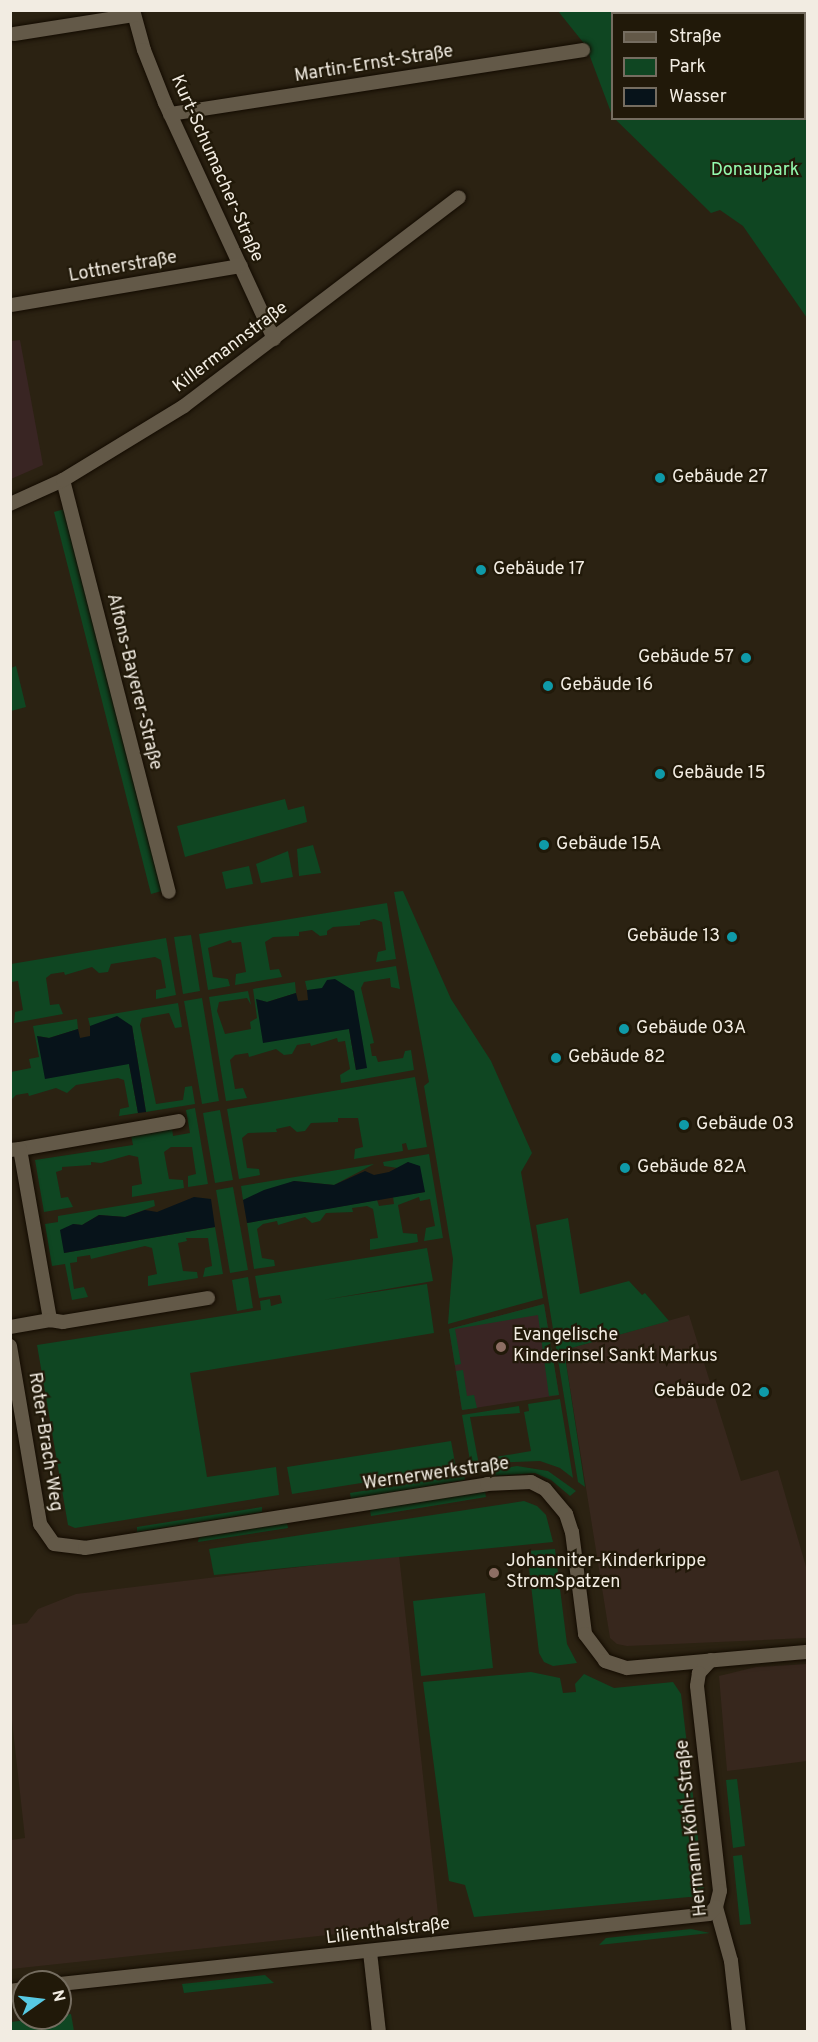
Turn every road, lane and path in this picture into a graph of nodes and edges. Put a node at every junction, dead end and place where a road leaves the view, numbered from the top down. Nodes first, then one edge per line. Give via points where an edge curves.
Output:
1 (134, 13) edge
2 (14, 34) dead end
3 (584, 51) dead end
4 (170, 114) junction
5 (459, 197) dead end
6 (241, 266) junction
7 (12, 305) edge
8 (274, 339) junction
9 (63, 480) junction
10 (10, 504) edge
11 (169, 892) dead end
12 (179, 1120) dead end
13 (15, 1149) edge
14 (208, 1298) dead end
15 (50, 1320) junction
16 (10, 1327) edge
17 (10, 1346) edge
18 (85, 1548) joint
19 (807, 1652) edge
20 (711, 1660) junction
21 (716, 1907) junction
22 (370, 1952) junction
23 (72, 1983) edge
24 (379, 2031) edge
25 (739, 2031) edge

1 - 2 street
1 - 4 street, Kurt-Schumacher-Straße
3 - 4 street, Martin-Ernst-Straße
4 - 6 street, Kurt-Schumacher-Straße
5 - 8 street, Killermannstraße
6 - 7 street, Lottnerstraße
6 - 8 street, Kurt-Schumacher-Straße
8 - 9 street, Killermannstraße via 184,406
9 - 10 street, Killermannstraße
9 - 11 street, Alfons-Bayerer-Straße
12 - 13 street
13 - 15 street
14 - 15 street via 63,1323
15 - 16 street
17 - 18 street, Roter-Brach-Weg via 40,1524 54,1544
18 - 20 street, Wernerwerkstraße via 487,1484 531,1482 545,1489 566,1514 572,1532 583,1626 597,1654 627,1668
19 - 20 street, Wernerwerkstraße
20 - 21 street, Hermann-Köhl-Straße via 699,1673 697,1686 720,1890
21 - 22 street, Lilienthalstraße via 709,1914
21 - 25 street, Hermann-Köhl-Straße via 731,1961
22 - 23 street, Lilienthalstraße
22 - 24 street

